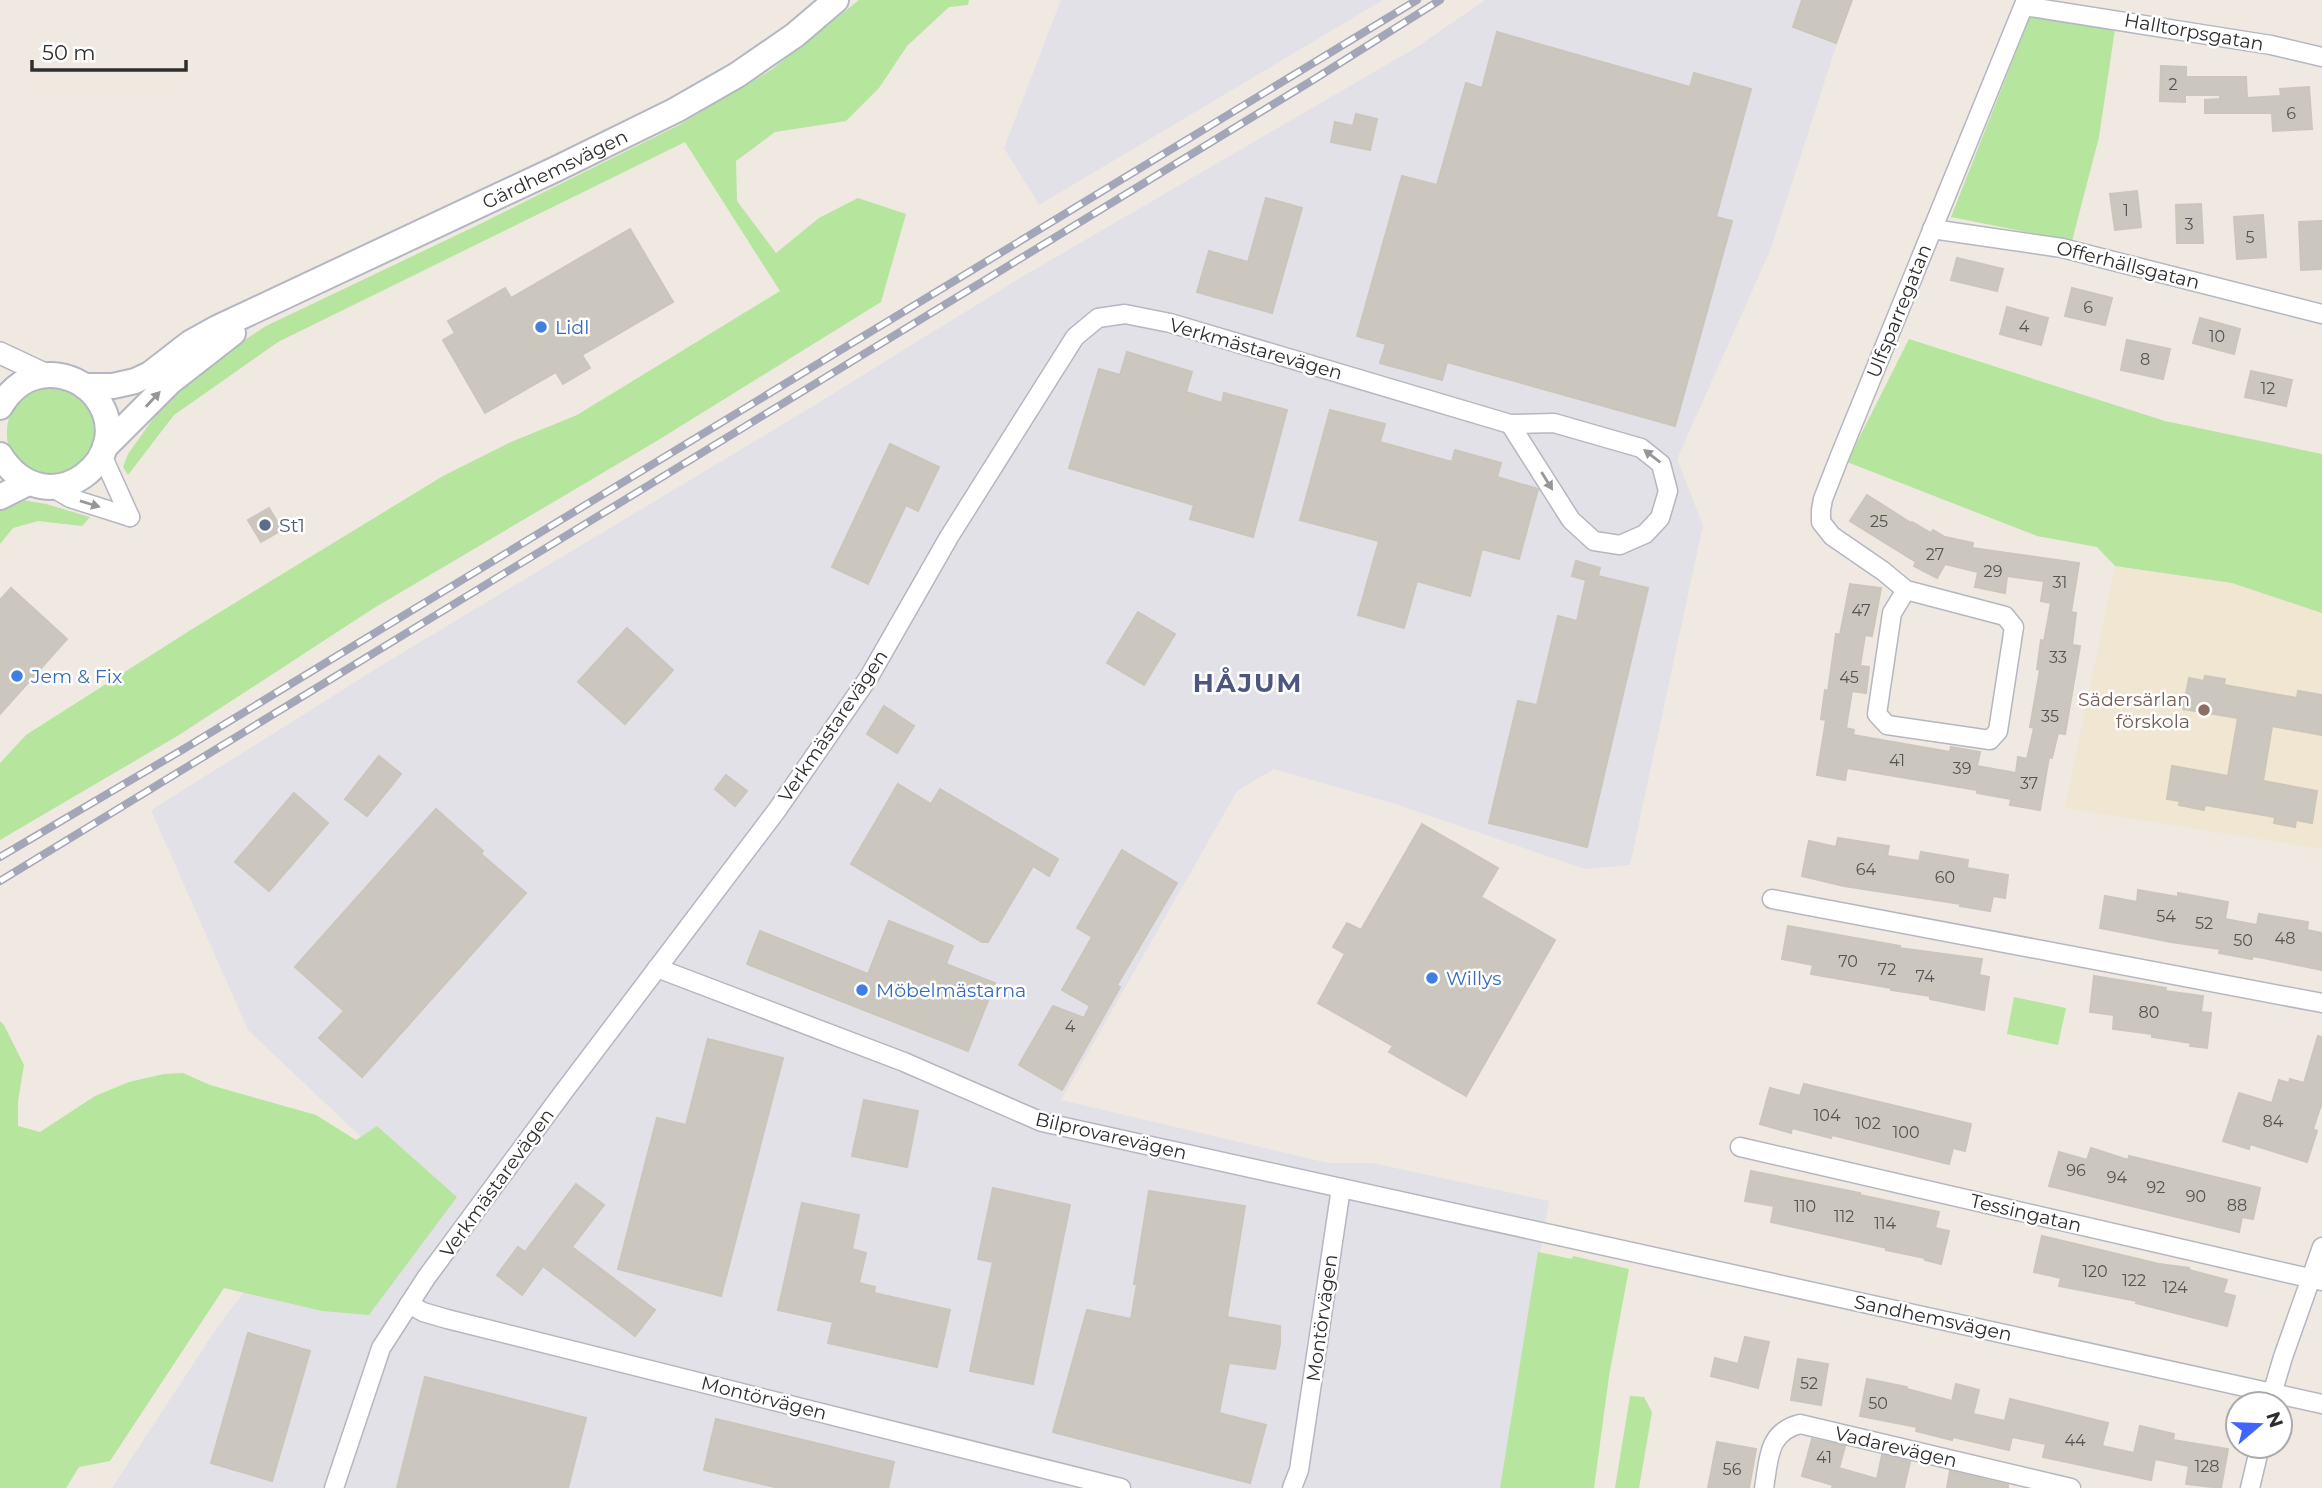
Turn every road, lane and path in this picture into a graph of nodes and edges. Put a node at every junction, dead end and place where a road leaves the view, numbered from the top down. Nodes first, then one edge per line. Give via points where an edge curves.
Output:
1 (836, 0) edge
2 (2025, 3) edge
3 (2322, 57) edge
4 (1932, 229) junction
5 (256, 311) junction
6 (2322, 314) edge
7 (0, 353) edge
8 (47, 375) junction
9 (84, 386) junction
10 (0, 407) edge
11 (1510, 424) junction
12 (103, 451) junction
13 (0, 455) edge
14 (40, 485) junction
15 (0, 497) edge
16 (1906, 590) junction
17 (1772, 899) dead end
18 (657, 968) junction
19 (2322, 1003) edge
20 (1740, 1147) dead end
21 (1341, 1188) junction
22 (1544, 1232) joint
23 (2322, 1247) edge
24 (2317, 1280) edge
25 (410, 1304) junction
26 (2231, 1390) edge
27 (2273, 1390) edge
28 (2294, 1402) edge
29 (2322, 1405) edge
30 (2257, 1460) edge
31 (334, 1488) edge
32 (1121, 1488) edge
33 (1292, 1488) edge
34 (1764, 1488) edge
35 (2071, 1488) edge
36 (2250, 1488) edge

1 - 5 main road, Gärdhemsvägen via 785,42 676,110
2 - 3 street, Halltorpsgatan
2 - 4 street, Ulfsparregatan
4 - 6 street, Offerhällsgatan via 2062,248
4 - 16 street, Ulfsparregatan via 1821,510 1821,522 1832,536
5 - 9 main road, Gärdhemsvägen via 190,343 135,381
12 -> 5 main road, Gärdhemsvägen via 170,382
7 - 8 street
8 - 9 main road, Gärdhemsvägen
8 - 10 main road via 18,385
9 - 12 main road via 104,413 107,436
11 -> 11 street, Verkmästarevägen via 1571,520 1594,541 1620,545 1645,534 1660,518 1668,491 1661,464 1641,448 1554,423
11 - 18 street, Verkmästarevägen via 1170,323 1125,314 1098,318 1067,349 949,537 869,677 755,843
12 - 14 main road, Gärdhemsvägen via 81,478 62,486
14 -> 12 street via 130,517
13 - 14 main road via 17,476
14 - 15 main road
16 - 16 street, Ulfsparregatan via 2005,616 2014,627 1998,732 1990,740 1887,725 1877,714 1892,613
17 - 19 street
18 - 21 street, Bilprovarevägen via 904,1062 1042,1122
18 - 25 street, Verkmästarevägen
20 - 24 street, Tessingatan
21 - 22 street, Bilprovarevägen
21 - 33 street, Montörvägen via 1299,1470
22 - 26 street, Sandhemsvägen
23 - 24 street
24 - 27 street
25 - 31 street, Verkmästarevägen via 381,1348
25 - 32 street, Montörvägen via 447,1319
28 - 29 street, Sandhemsvägen
30 - 36 street
34 - 35 street, Vadarevägen via 1771,1447 1778,1434 1800,1424

